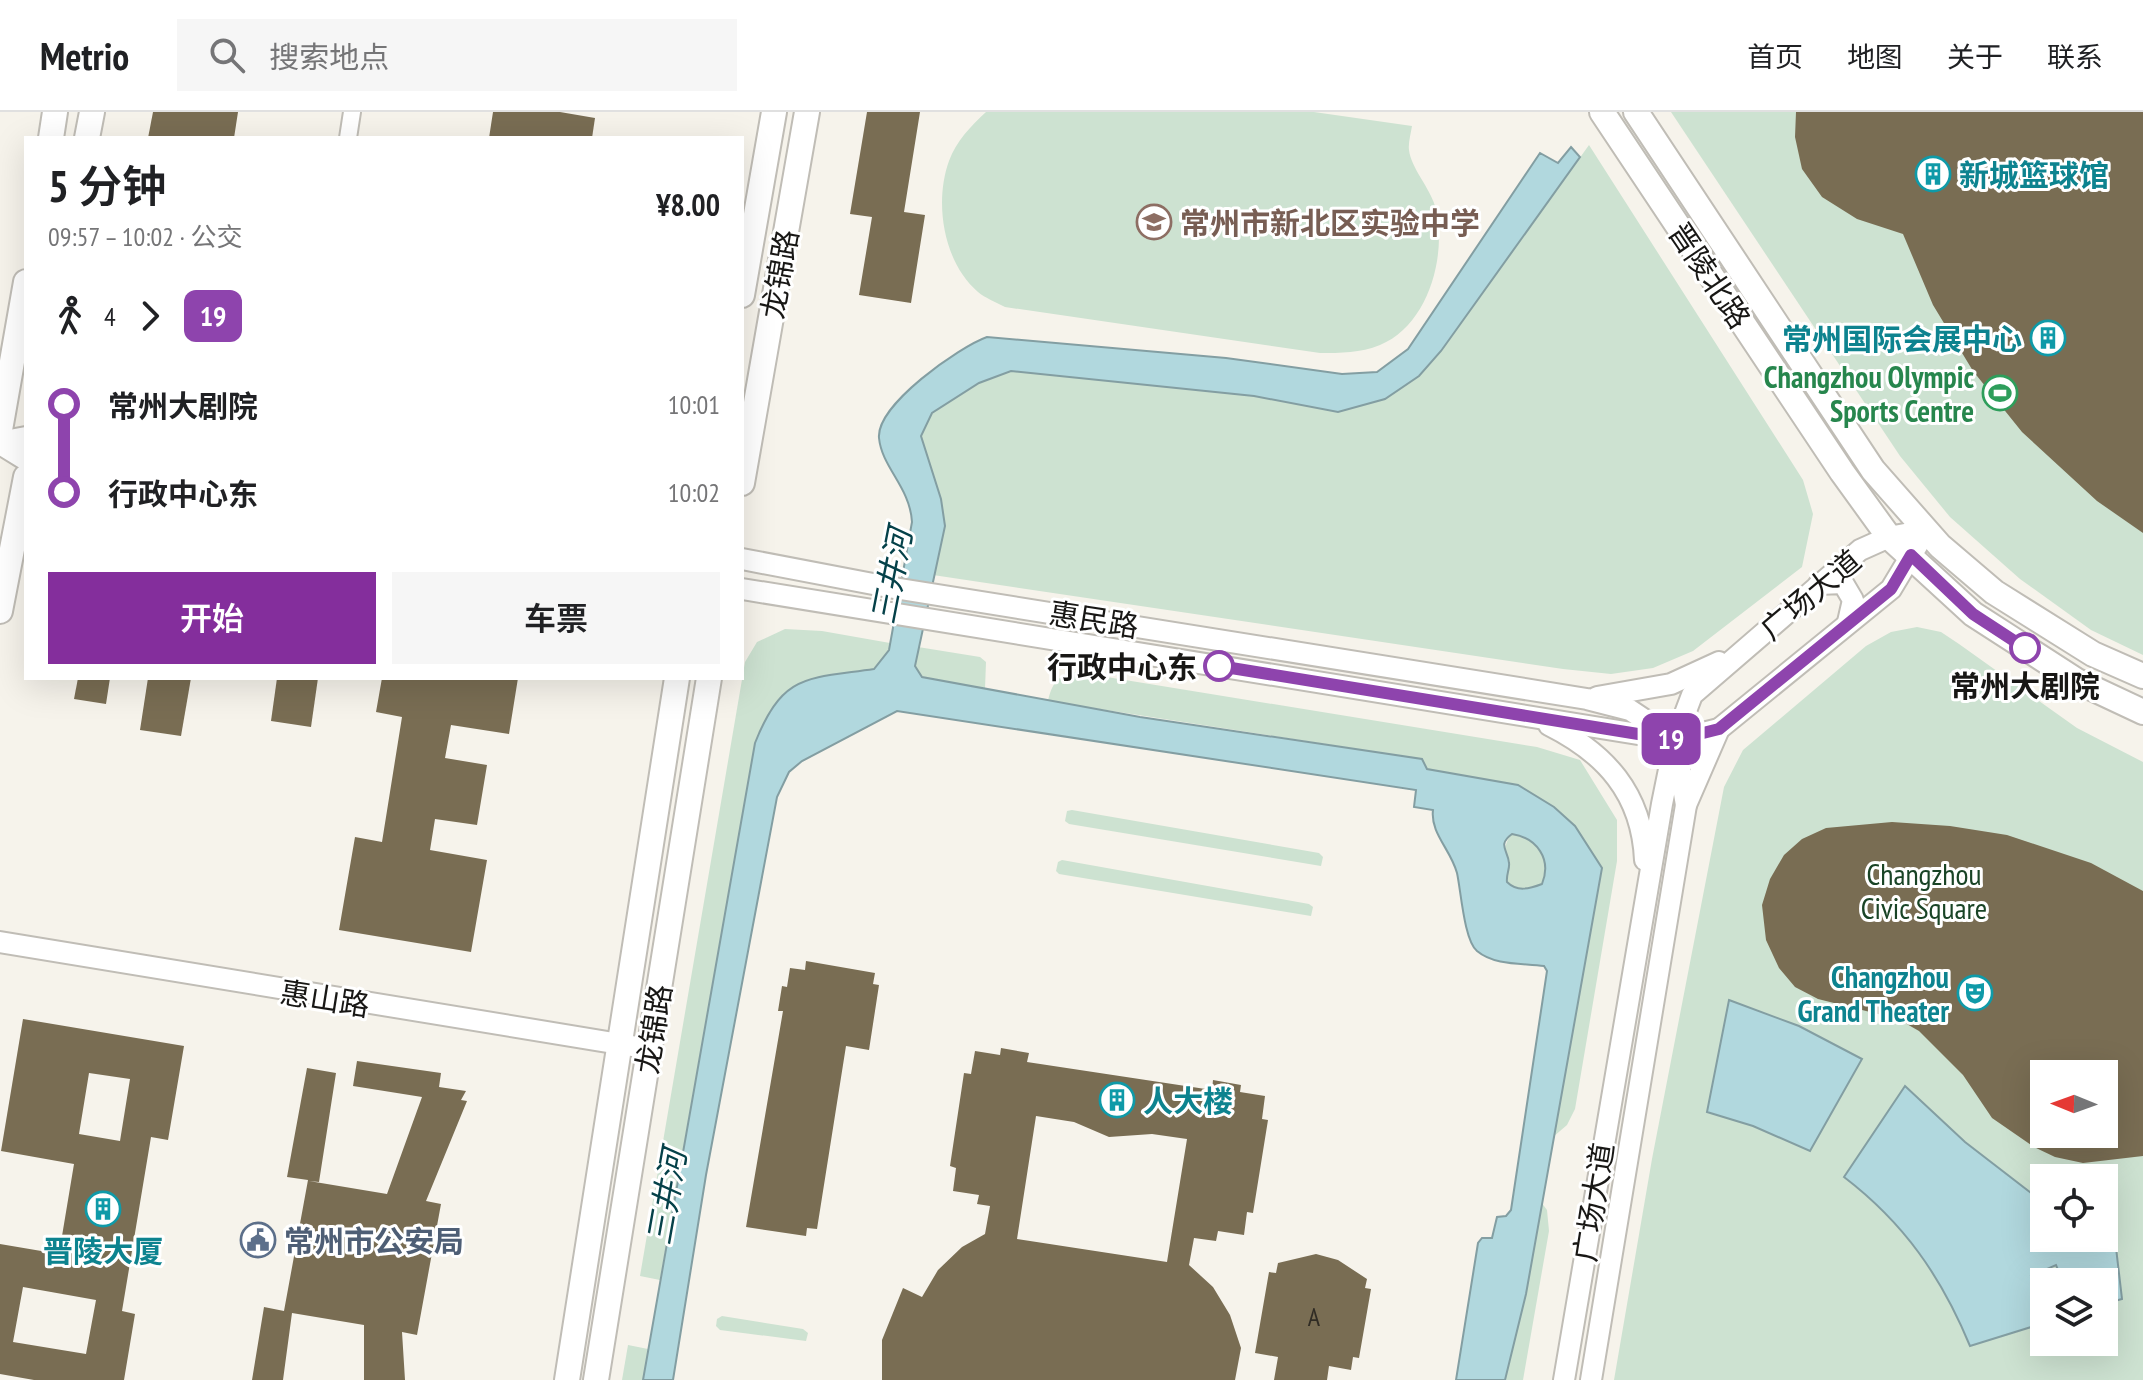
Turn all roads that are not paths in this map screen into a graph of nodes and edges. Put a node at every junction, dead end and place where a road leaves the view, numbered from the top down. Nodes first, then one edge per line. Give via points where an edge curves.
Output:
1 (55, 112) edge
2 (92, 112) edge
3 (352, 112) edge
4 (774, 112) edge
5 (807, 112) edge
6 (1602, 112) edge
7 (1636, 112) edge
8 (51, 136) edge
9 (87, 136) edge
10 (348, 136) edge
11 (744, 284) edge
12 (24, 293) edge
13 (0, 430) edge
14 (24, 437) edge
15 (0, 443) edge
16 (24, 459) edge
17 (744, 472) edge
18 (24, 487) edge
19 (1926, 530) junction
20 (1889, 537) junction
21 (1911, 555) junction
22 (744, 559) edge
23 (1819, 584) junction
24 (744, 589) edge
25 (0, 611) edge
26 (1848, 622) junction
27 (1747, 647) junction
28 (2143, 676) edge
29 (677, 680) edge
30 (709, 680) edge
31 (1587, 699) junction
32 (2143, 712) edge
33 (1527, 715) junction
34 (1719, 729) junction
35 (1675, 740) junction
36 (1686, 805) junction
37 (1646, 889) junction
38 (0, 942) edge
39 (621, 1044) junction
40 (650, 1049) junction
41 (567, 1380) edge
42 (596, 1380) edge
43 (1564, 1380) edge
44 (1591, 1380) edge

1 - 8 main road
2 - 9 main road
3 - 10 street
4 - 11 main road, 龙锦路
5 - 17 main road, 龙锦路
6 - 20 main road, 晋陵北路
7 - 19 main road, 晋陵北路 via 1873,470
12 - 13 main road
14 - 15 street
15 - 16 street
18 - 25 main road
19 - 20 street, 广场大道
19 - 21 street, 广场大道
19 - 28 main road, 晋陵北路 via 1994,592 2093,654
20 - 21 main road, 晋陵北路
20 - 23 street, 广场大道 via 1860,550
21 - 26 street, 广场大道 via 1891,589
21 - 32 main road, 晋陵北路 via 1973,614 2077,681
22 - 31 street, 惠民路
23 - 26 street via 1843,583 1853,600
23 - 27 street, 广场大道
24 - 33 street, 惠民路
26 - 34 street, 广场大道
27 - 31 street via 1671,684
27 - 35 street, 广场大道 via 1692,695
29 - 39 main road, 龙锦路
30 - 40 main road, 龙锦路
31 - 35 street, 惠民路 via 1630,710
33 - 35 street, 惠民路
33 - 37 street via 1583,742 1612,769 1634,807 1645,848
34 - 35 street, 惠民路
34 - 36 street, 广场大道
35 - 36 street
35 - 37 street, 广场大道
36 - 44 street, 广场大道
37 - 43 street, 广场大道
38 - 39 street, 惠山路
39 - 40 street, 惠山路
39 - 41 main road, 龙锦路
40 - 42 main road, 龙锦路

